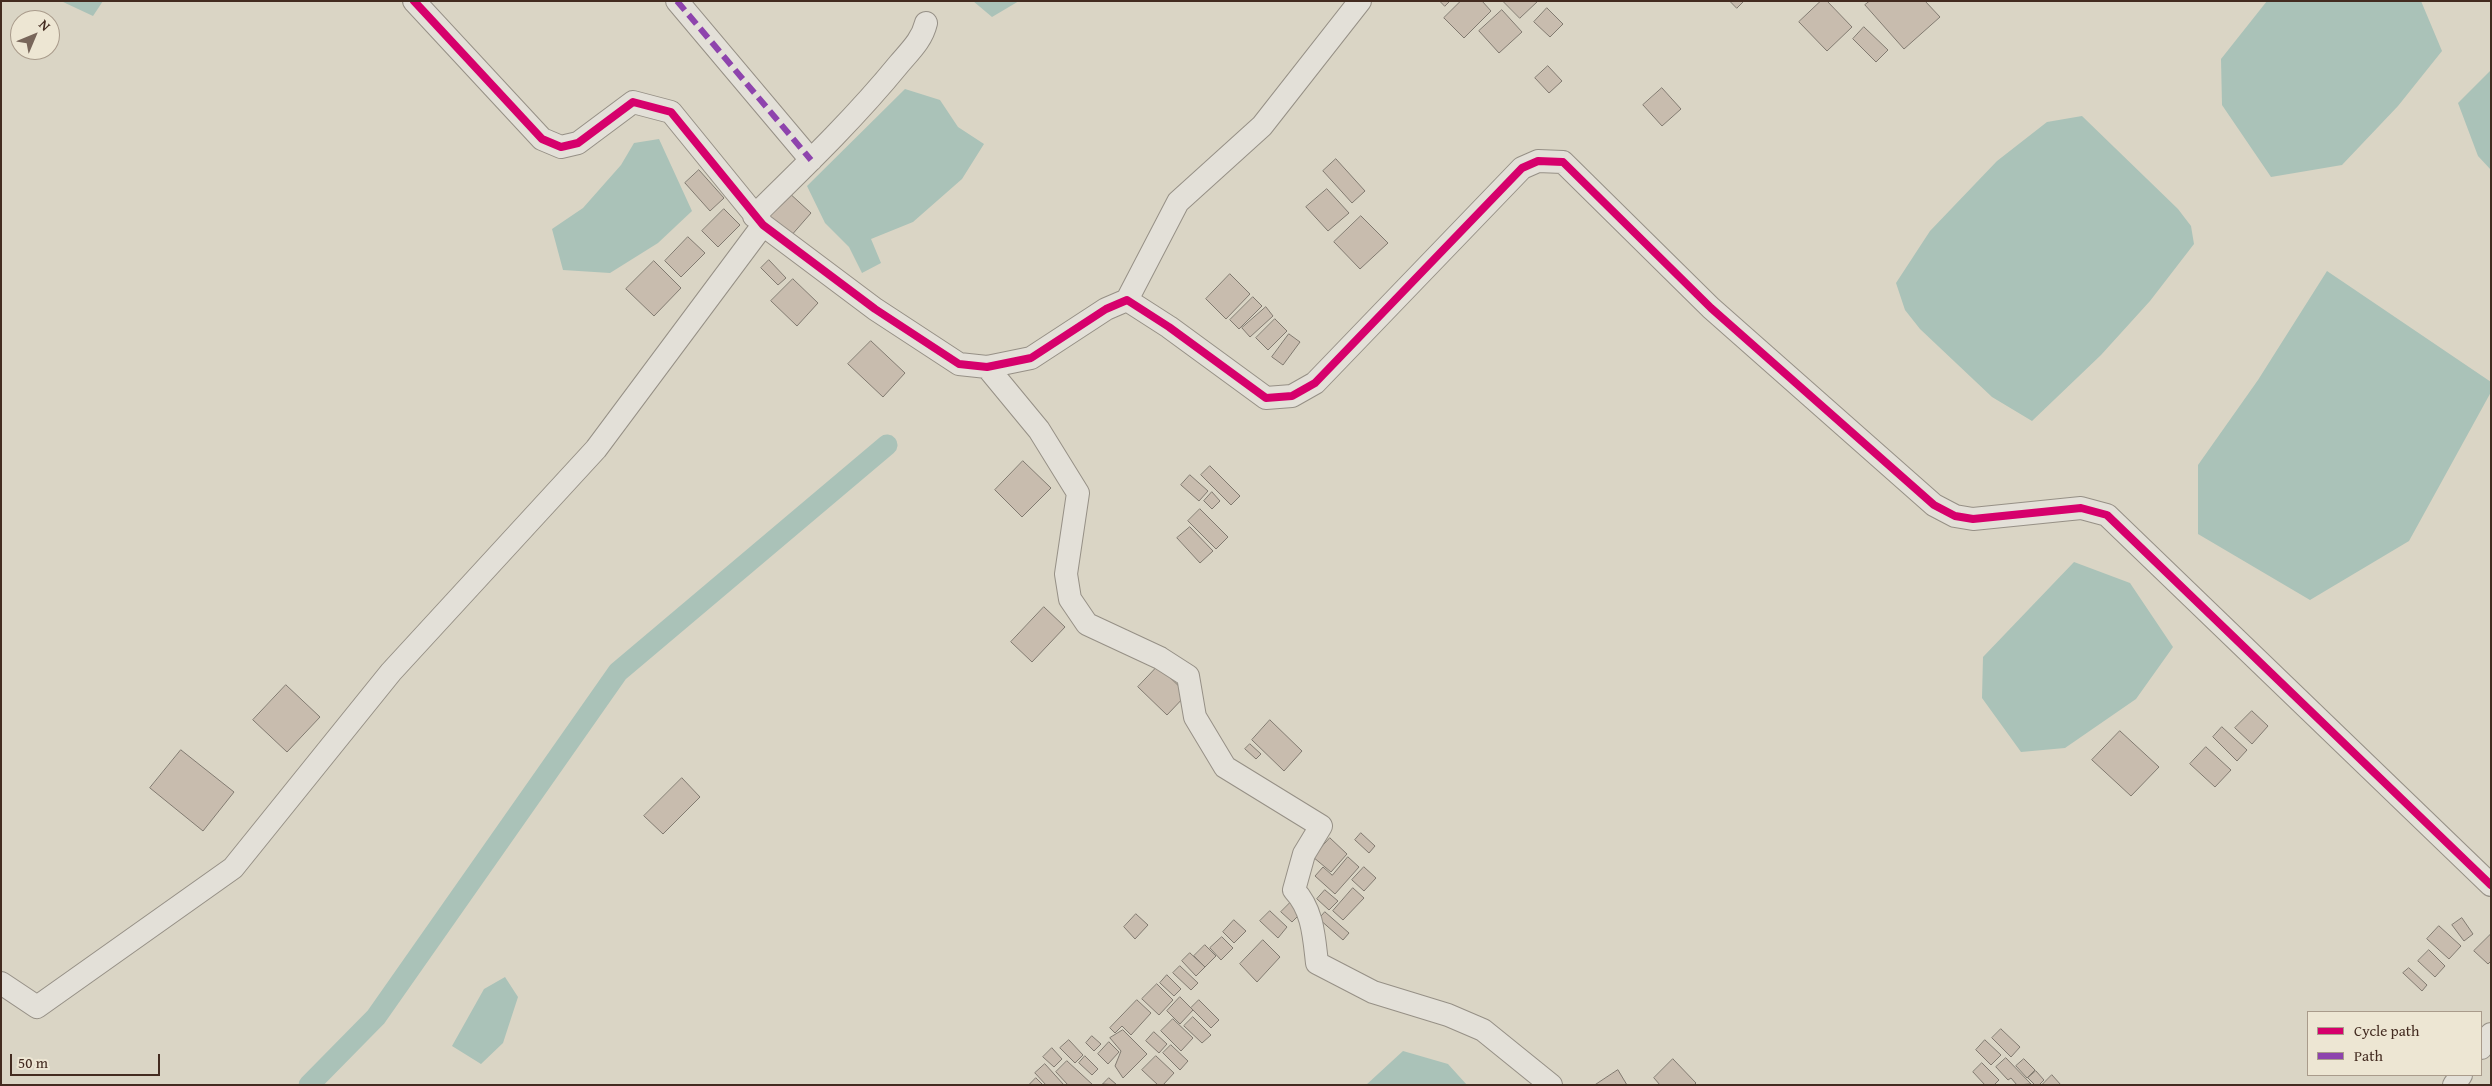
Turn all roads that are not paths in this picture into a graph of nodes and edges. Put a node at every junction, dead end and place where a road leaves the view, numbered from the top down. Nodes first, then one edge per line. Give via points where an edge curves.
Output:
1 (414, 1) edge
2 (677, 1) edge
3 (1360, 1) edge
4 (926, 23) dead end
5 (812, 160) junction
6 (759, 220) junction
7 (1127, 300) junction
8 (987, 367) junction
9 (2491, 885) edge
10 (1, 983) edge
11 (2491, 1034) edge
12 (2482, 1047) edge
13 (1551, 1085) edge

1 - 6 street via 542,139 561,147 578,143 633,102 671,112
2 - 5 street
3 - 7 street via 1262,126 1178,202
4 - 5 street via 923,34 884,83
5 - 6 street
6 - 8 street via 875,309 959,364
6 - 10 street via 596,448 391,672 233,868 37,1007
7 - 8 street via 1106,309 1031,358
7 - 9 street via 1266,398 1292,396 1315,383 1522,168 1538,161 1563,162 1711,308 1934,505 1955,516 1973,519 2081,508 2107,515
8 - 13 street via 1039,430 1078,493 1066,574 1070,599 1088,624 1160,658 1188,676 1195,717 1225,767 1321,826 1304,854 1294,890 1304,901 1317,963 1374,992 1448,1015 1483,1030
11 - 12 street

